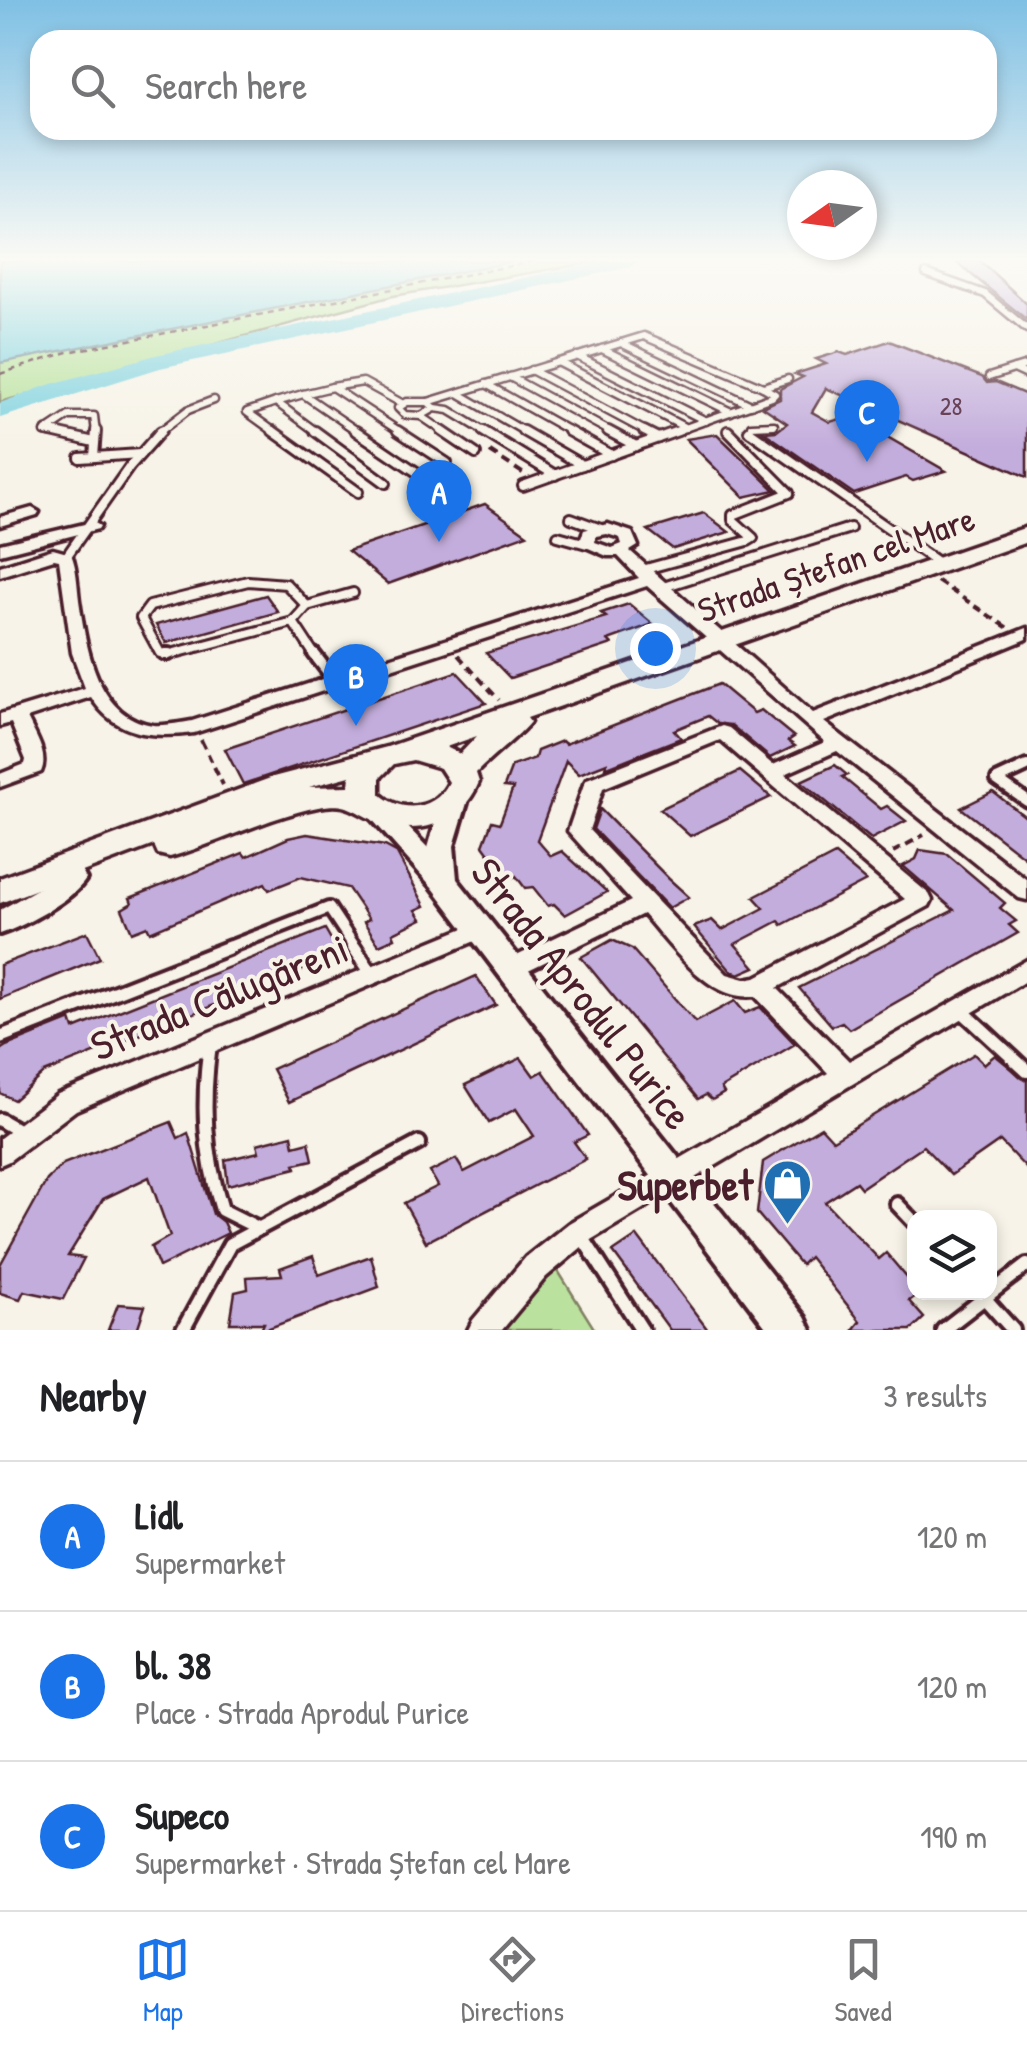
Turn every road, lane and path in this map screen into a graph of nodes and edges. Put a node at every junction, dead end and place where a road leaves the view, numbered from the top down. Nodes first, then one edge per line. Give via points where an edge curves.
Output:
1 (217, 323) edge
2 (621, 343) junction
3 (602, 349) junction
4 (578, 356) junction
5 (558, 362) junction
6 (1027, 365) edge
7 (1014, 369) junction
8 (531, 370) junction
9 (0, 374) edge
10 (1027, 375) edge
11 (510, 377) junction
12 (989, 377) dead end
13 (788, 380) dead end
14 (486, 384) junction
15 (332, 387) junction
16 (763, 387) junction
17 (458, 393) junction
18 (302, 394) junction
19 (214, 400) dead end
20 (276, 402) junction
21 (403, 404) junction
22 (431, 405) junction
23 (751, 405) junction
24 (731, 412) junction
25 (421, 416) junction
26 (706, 421) junction
27 (774, 424) dead end
28 (686, 428) junction
29 (727, 430) dead end
30 (658, 438) junction
31 (94, 442) junction
32 (636, 446) junction
33 (140, 454) junction
34 (476, 454) dead end
35 (611, 455) junction
36 (94, 457) junction
37 (80, 458) dead end
38 (448, 463) dead end
39 (582, 465) junction
40 (418, 473) dead end
41 (555, 475) junction
42 (386, 484) dead end
43 (523, 486) dead end
44 (358, 492) dead end
45 (32, 512) dead end
46 (0, 522) edge
47 (93, 526) junction
48 (850, 528) dead end
49 (1027, 534) edge
50 (0, 549) edge
51 (622, 551) junction
52 (66, 557) junction
53 (931, 568) junction
54 (0, 571) edge
55 (651, 579) junction
56 (354, 593) dead end
57 (307, 606) junction
58 (294, 622) junction
59 (1024, 634) edge
60 (719, 643) junction
61 (448, 644) junction
62 (335, 681) junction
63 (93, 691) junction
64 (556, 701) junction
65 (513, 716) junction
66 (8, 718) edge
67 (811, 721) junction
68 (194, 727) junction
69 (838, 743) junction
70 (391, 755) junction
71 (1027, 766) edge
72 (461, 771) junction
73 (771, 772) junction
74 (0, 780) edge
75 (1027, 801) edge
76 (232, 803) junction
77 (370, 803) junction
78 (454, 803) junction
79 (941, 825) junction
80 (170, 826) junction
81 (876, 862) junction
82 (72, 879) junction
83 (443, 881) junction
84 (0, 891) edge
85 (1027, 892) edge
86 (645, 904) junction
87 (0, 923) edge
88 (479, 930) junction
89 (1027, 969) edge
90 (510, 970) junction
91 (373, 975) junction
92 (760, 986) junction
93 (960, 1009) junction
94 (0, 1036) edge
95 (210, 1043) junction
96 (1027, 1071) edge
97 (846, 1075) junction
98 (0, 1120) edge
99 (24, 1134) junction
100 (419, 1143) dead end
101 (0, 1153) edge
102 (673, 1176) junction
103 (897, 1204) dead end
104 (907, 1215) edge
105 (256, 1227) junction
106 (579, 1232) junction
107 (1027, 1265) edge
108 (997, 1285) edge
109 (977, 1300) edge
110 (986, 1300) edge
111 (183, 1330) edge
112 (483, 1330) edge
113 (642, 1330) edge
114 (792, 1330) edge
115 (944, 1330) edge
116 (1013, 1330) edge

1 - 9 path via 68,352
2 - 3 lane
2 - 16 lane via 652,337
2 - 23 lane
3 - 4 lane
3 - 24 lane
4 - 5 lane
4 - 26 lane
5 - 8 lane
5 - 28 lane
6 - 7 lane
7 - 10 lane
7 - 12 lane
8 - 11 lane
8 - 30 lane
11 - 14 lane
11 - 32 lane
13 - 16 lane
14 - 17 lane
14 - 35 lane
15 - 18 lane
15 - 21 lane via 363,382
15 - 38 lane
16 - 23 lane via 775,394
17 - 22 lane
17 - 39 lane
18 - 20 lane
18 - 40 lane
19 - 33 lane via 162,426
20 - 42 lane
20 - 44 lane via 247,412
21 - 22 lane
21 - 25 lane via 401,413
22 - 25 lane
22 - 41 lane
23 - 24 lane
24 - 26 lane
25 - 34 lane
26 - 28 lane
27 - 53 lane via 748,432
28 - 30 lane
29 - 55 lane via 789,493 732,515 753,538
30 - 32 lane
31 - 31 lane via 94,416 69,416 44,432
31 - 36 lane
32 - 35 lane
33 - 36 lane
33 - 47 lane
35 - 39 lane
36 - 37 lane
39 - 41 lane
41 - 43 lane
45 - 46 street
47 - 50 street
47 - 52 lane
48 - 55 lane
49 - 53 main road, Strada Ștefan cel Mare
51 - 51 street via 604,552 591,536 628,535 632,542
51 - 55 street
52 - 54 street via 54,554
52 - 63 street via 71,611
53 - 59 path
53 - 60 main road, Strada Ștefan cel Mare
55 - 60 street
55 - 61 street
56 - 57 lane
57 - 58 lane
57 - 58 lane via 286,584 248,580 150,606 141,618 167,655
58 - 62 lane
59 - 67 street
60 - 64 main road, Strada Ștefan cel Mare
60 - 67 street
61 - 62 street
61 - 65 path
62 - 68 street
63 - 66 street
63 - 68 street via 116,718 149,730
64 - 65 main road
64 - 72 main road via 491,740
65 - 70 main road
66 - 74 street via 36,760 34,768
67 - 69 street
68 - 76 path
69 - 73 street
69 - 79 street
70 - 72 main road via 429,752
70 - 76 main road
70 - 77 main road via 365,775
71 - 75 lane via 998,780
72 - 78 main road via 464,782
73 - 81 street
73 - 86 street via 722,732 594,784 578,831
76 - 80 main road
77 - 78 main road via 406,818
77 - 82 main road via 308,798
77 - 83 street, Strada Aprodul Purice
78 - 83 street via 441,846
79 - 81 path
79 - 85 street
80 - 82 main road via 151,844 92,864
80 - 84 main road
81 - 92 street via 921,900
82 - 84 main road
82 - 87 street
83 - 88 street, Strada Aprodul Purice
86 - 90 street
86 - 92 street via 719,982
88 - 90 street, Strada Aprodul Purice
88 - 91 street, Strada Călugăreni
89 - 93 street
90 - 102 street, Strada Aprodul Purice
91 - 94 lane via 329,908
91 - 95 street, Strada Călugăreni
92 - 97 street
93 - 96 lane
93 - 97 street
95 - 99 street, Strada Călugăreni via 67,1102
95 - 105 lane via 201,1110 211,1178 222,1210
97 - 102 street
98 - 99 lane
99 - 101 street, Strada Călugăreni
100 - 105 lane
102 - 106 street
102 - 114 street, Strada Aprodul Purice
103 - 104 lane
105 - 111 lane via 230,1244
106 - 112 street via 536,1267
106 - 113 lane
107 - 108 lane
109 - 115 lane
110 - 116 lane

